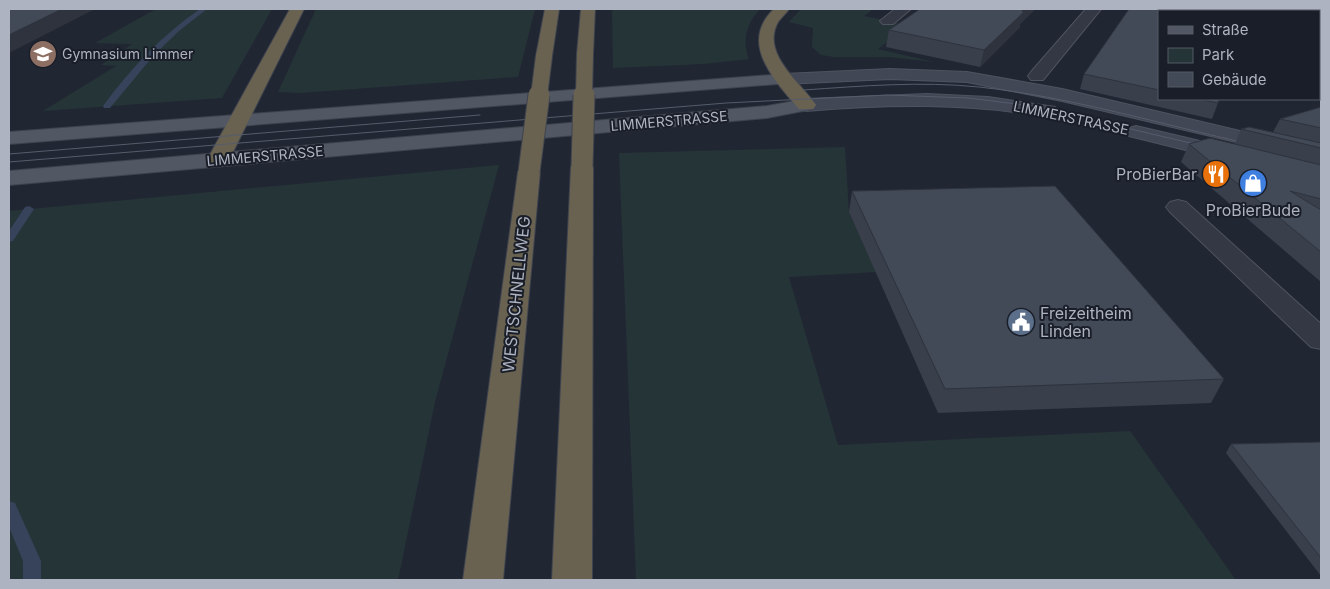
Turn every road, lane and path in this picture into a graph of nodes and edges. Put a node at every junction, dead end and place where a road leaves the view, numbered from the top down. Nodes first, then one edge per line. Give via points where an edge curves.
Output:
1 (297, 9) edge
2 (552, 9) edge
3 (588, 9) edge
4 (782, 9) edge
5 (904, 9) edge
6 (1094, 9) edge
7 (888, 20) dead end
8 (1037, 76) dead end
9 (784, 79) junction
10 (806, 105) junction
11 (238, 120) junction
12 (9, 138) edge
13 (1321, 156) edge
14 (1244, 158) edge
15 (218, 160) junction
16 (9, 178) edge
17 (1178, 207) dead end
18 (1321, 340) edge
19 (483, 580) edge
20 (572, 580) edge

1 - 11 highway
2 - 19 highway, WESTSCHNELLWEG, bridge via 529,172
3 - 20 highway, bridge
4 - 9 highway via 768,26 766,38
5 - 7 street
6 - 8 street
9 - 10 highway
9 - 11 main road, LIMMERSTRASSE
9 - 13 street, LIMMERSTRASSE via 890,74 967,77 1062,95
10 - 14 street, LIMMERSTRASSE via 907,98 998,102 1059,113
10 - 15 main road, LIMMERSTRASSE via 718,116
11 - 12 main road, LIMMERSTRASSE
11 - 15 highway
15 - 16 main road, LIMMERSTRASSE
17 - 18 street

